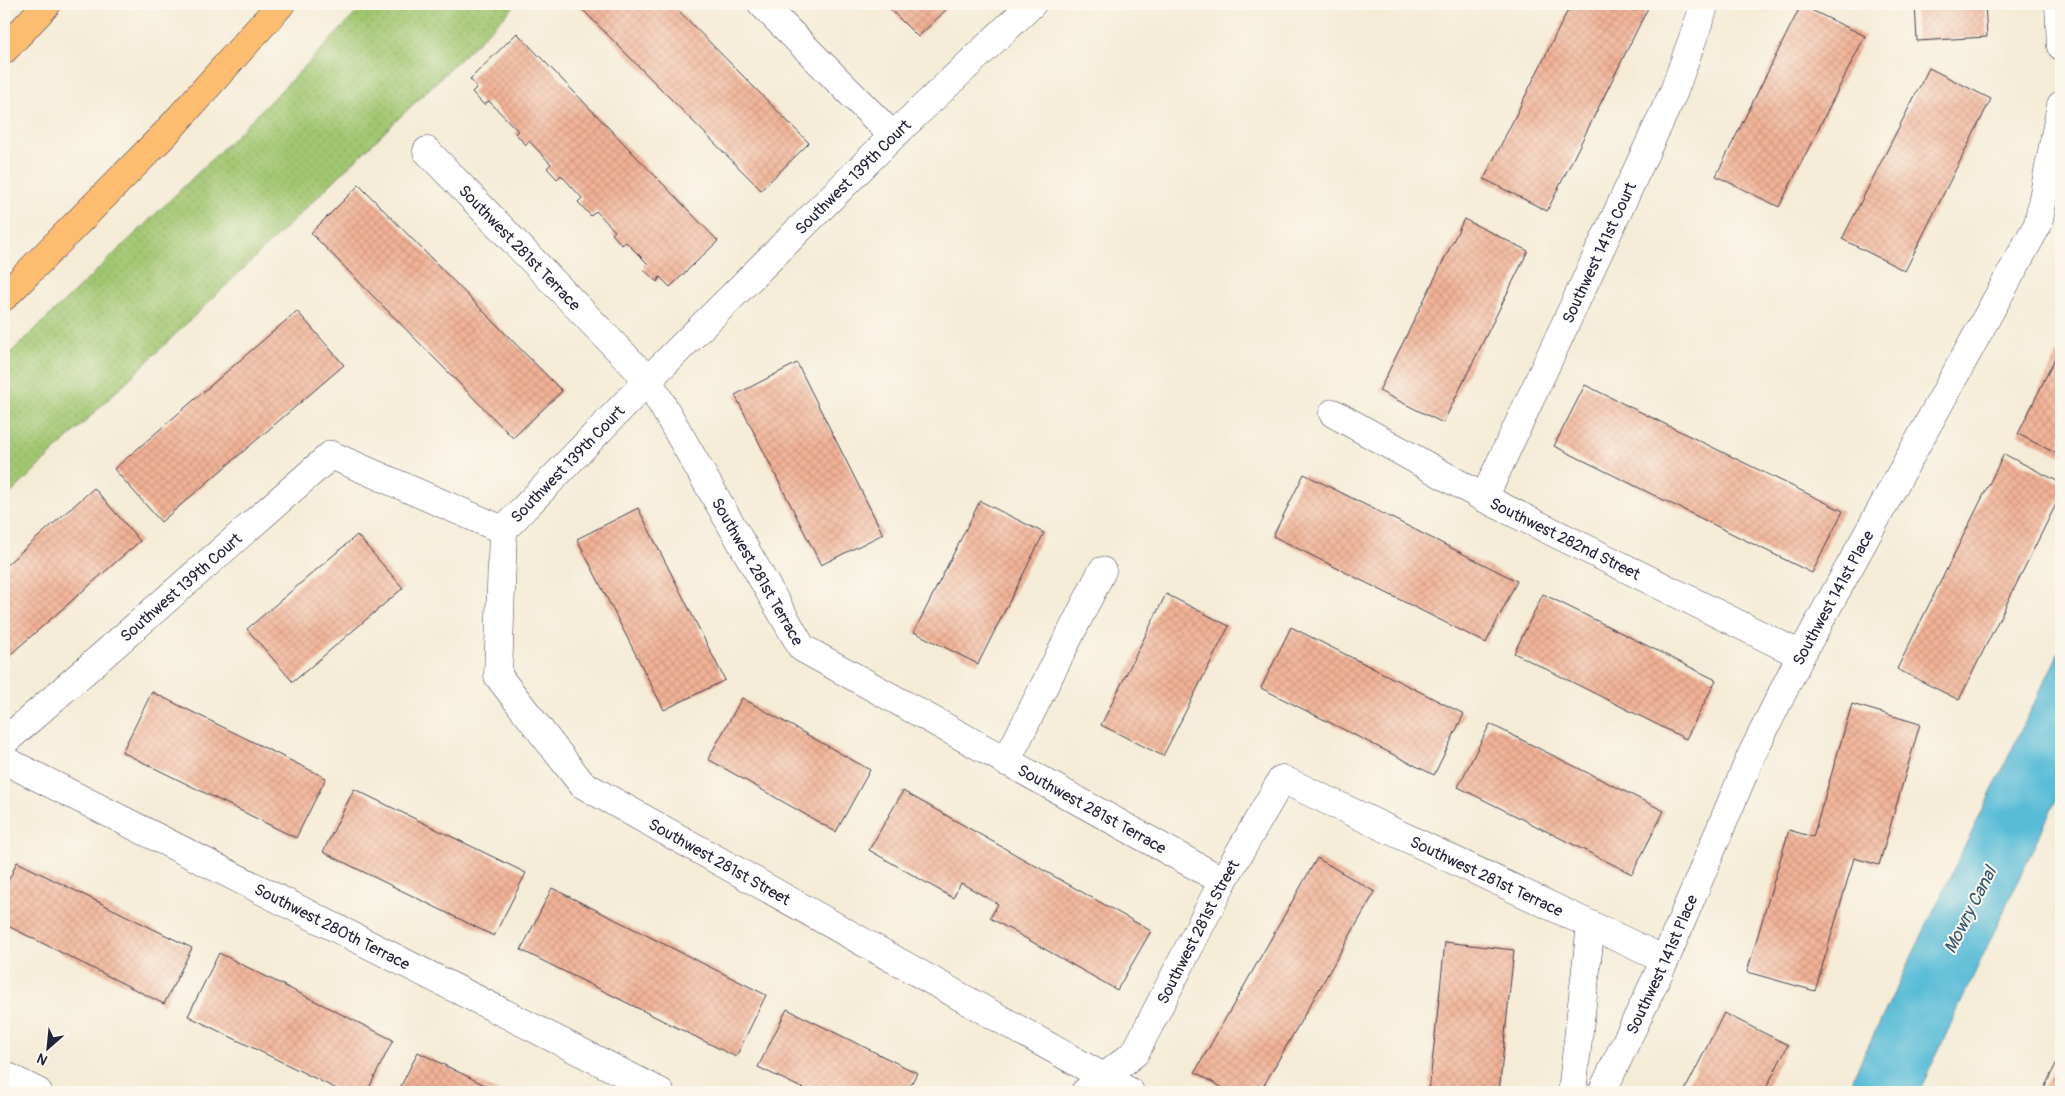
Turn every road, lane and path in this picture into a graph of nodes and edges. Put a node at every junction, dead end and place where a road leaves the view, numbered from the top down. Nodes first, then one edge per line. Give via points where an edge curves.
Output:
1 (47, 4) edge
2 (281, 4) edge
3 (762, 4) edge
4 (1032, 4) edge
5 (1705, 4) edge
6 (2059, 4) edge
7 (2061, 46) edge
8 (4, 50) edge
9 (2061, 105) edge
10 (893, 136) junction
11 (427, 150) dead end
12 (4, 297) edge
13 (648, 380) junction
14 (1333, 413) dead end
15 (1484, 498) junction
16 (502, 530) junction
17 (1102, 571) dead end
18 (1802, 655) junction
19 (4, 742) edge
20 (4, 760) edge
21 (1006, 762) junction
22 (1282, 779) joint
23 (1223, 881) junction
24 (1591, 925) junction
25 (1665, 960) junction
26 (4, 1075) edge
27 (1095, 1084) edge
28 (38, 1092) edge
29 (660, 1092) edge
30 (1130, 1092) edge
31 (1572, 1092) edge
32 (1602, 1092) edge

1 - 8 highway
2 - 12 highway via 165,134
3 - 10 street
4 - 10 street, Southwest 139th Court
5 - 15 street, Southwest 141st Court via 1674,91
6 - 7 street
9 - 18 street, Southwest 141st Place via 2038,224
10 - 13 street, Southwest 139th Court
11 - 13 street, Southwest 281st Terrace
13 - 16 street, Southwest 139th Court
13 - 21 street, Southwest 281st Terrace via 802,648
14 - 15 street, Southwest 282nd Street
15 - 18 street, Southwest 282nd Street
16 - 19 street, Southwest 139th Court via 331,455
16 - 27 street, Southwest 281st Street via 498,676 582,784
17 - 21 street
18 - 25 street, Southwest 141st Place via 1751,756
20 - 29 street, Southwest 280th Terrace
21 - 23 street, Southwest 281st Terrace
22 - 23 street, Southwest 281st Street
22 - 24 street, Southwest 281st Terrace
23 - 27 street, Southwest 281st Street via 1135,1052
24 - 25 street, Southwest 281st Terrace
24 - 31 street
25 - 32 street, Southwest 141st Place
26 - 28 street
27 - 30 street, Southwest 281st Street

